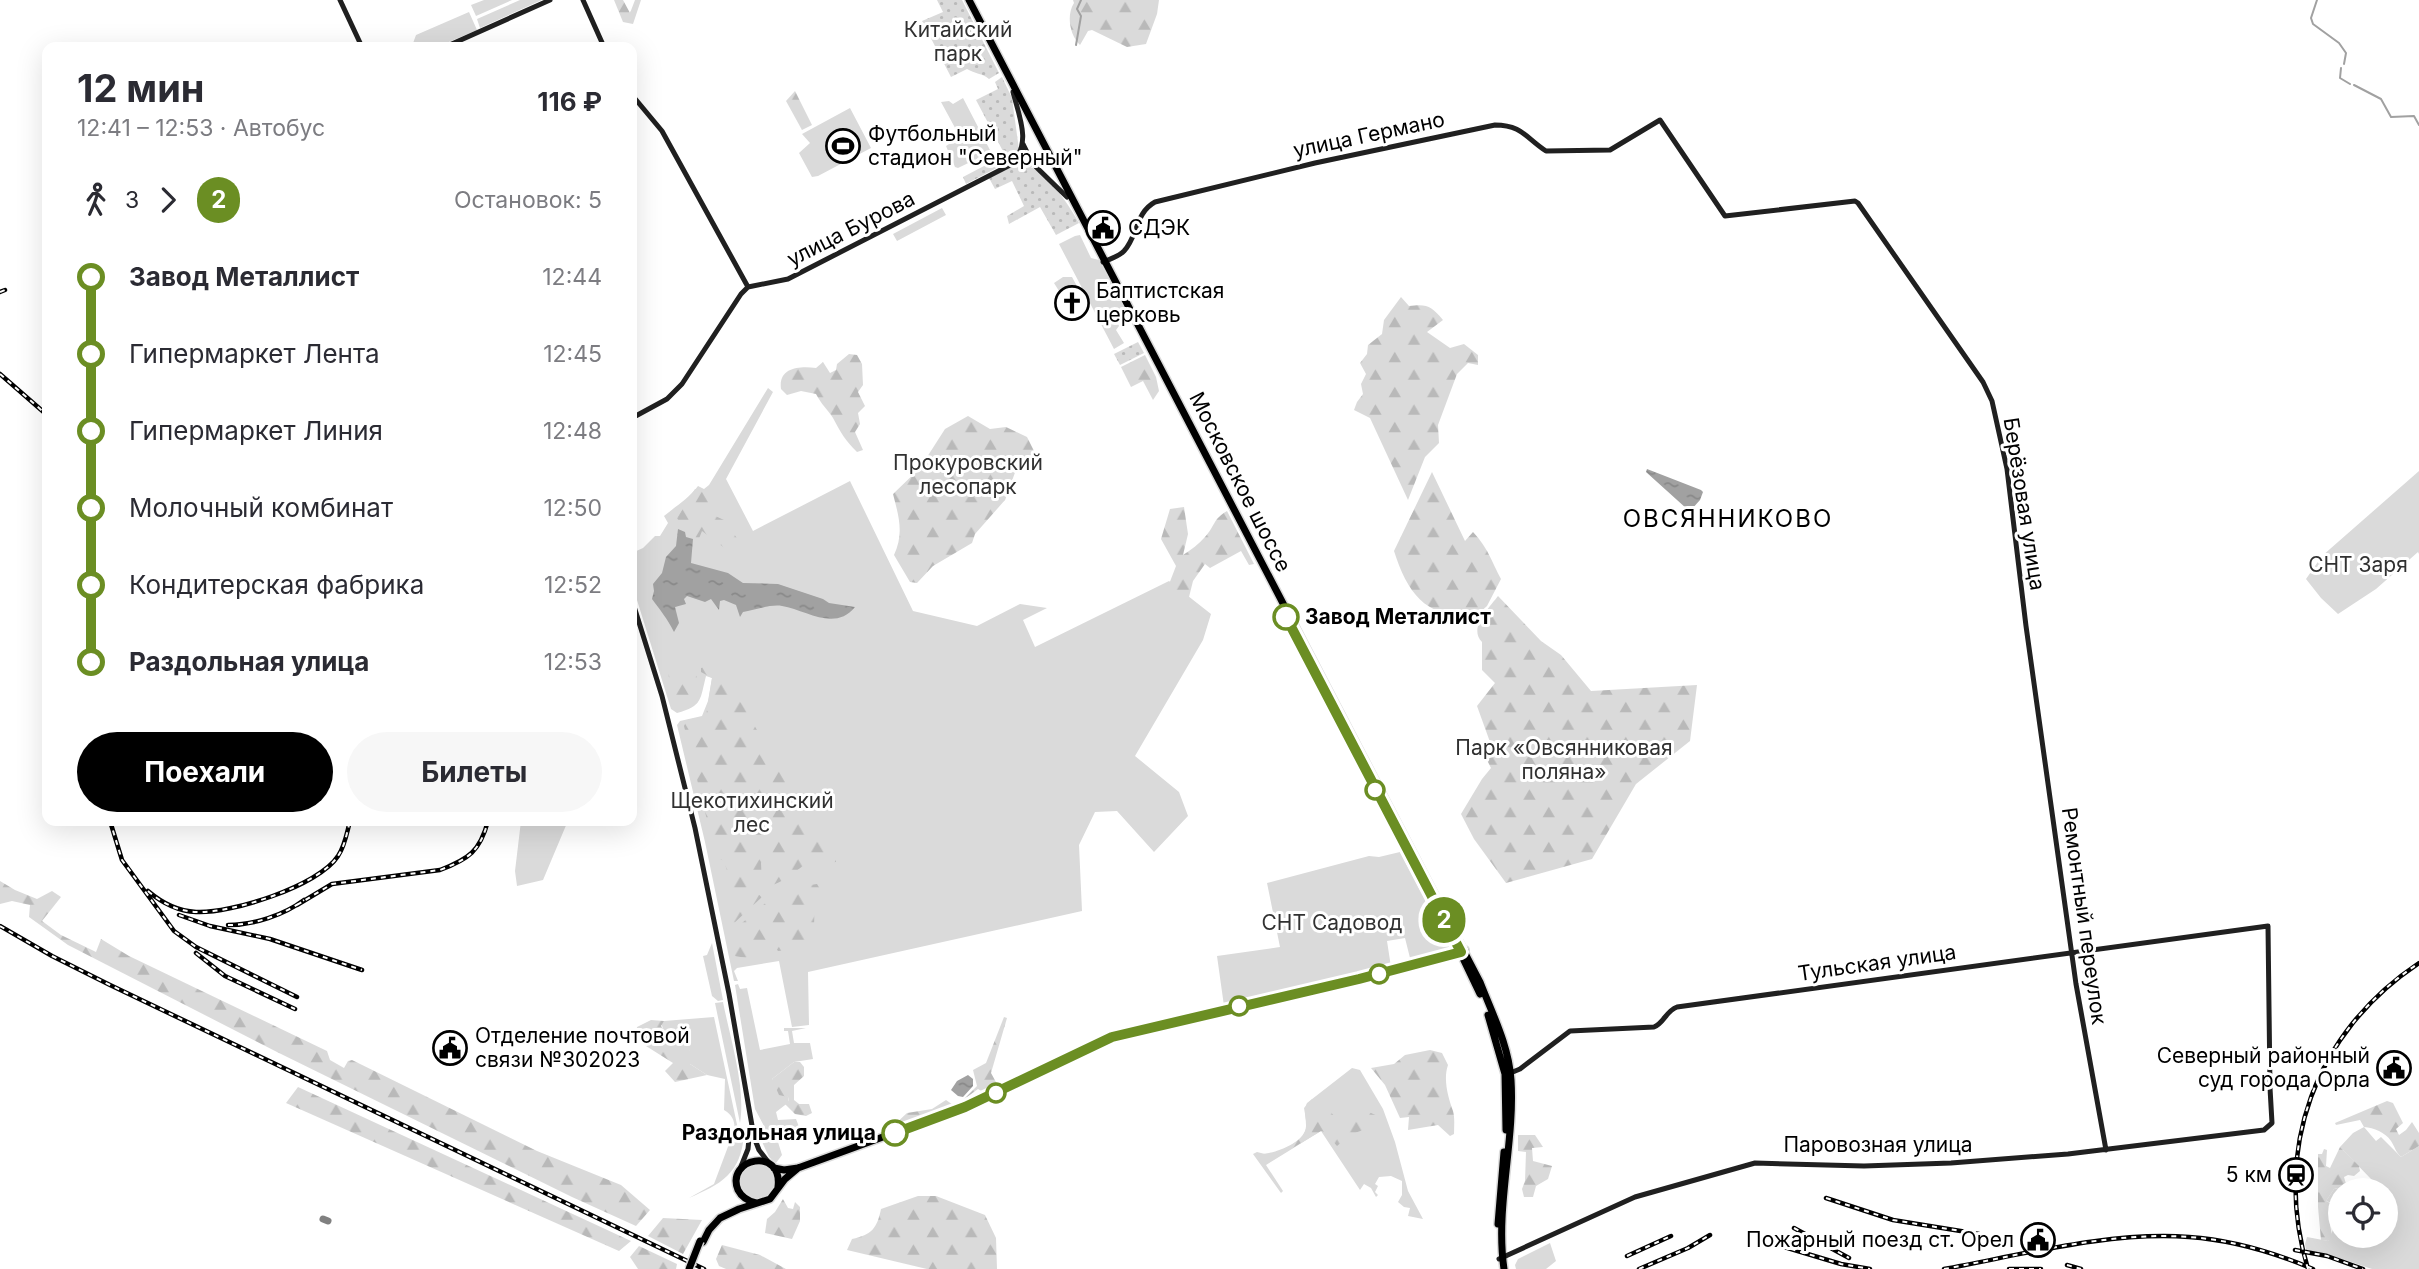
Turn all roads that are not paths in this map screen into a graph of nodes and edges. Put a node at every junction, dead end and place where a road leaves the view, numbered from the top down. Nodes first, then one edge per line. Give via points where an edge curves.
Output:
1 (340, 0) edge
2 (550, 0) edge
3 (583, 0) edge
4 (967, 0) edge
5 (360, 42) edge
6 (456, 42) edge
7 (602, 42) edge
8 (1013, 92) junction
9 (637, 101) edge
10 (1036, 133) junction
11 (1023, 140) junction
12 (1012, 163) junction
13 (1033, 164) junction
14 (1052, 164) junction
15 (1039, 169) junction
16 (1067, 197) junction
17 (1855, 201) joint
18 (1103, 262) junction
19 (748, 287) junction
20 (637, 415) edge
21 (637, 615) edge
22 (2035, 686) joint
23 (1463, 951) junction
24 (2072, 952) junction
25 (1508, 1074) junction
26 (750, 1122) junction
27 (2272, 1123) joint
28 (2106, 1150) junction
29 (773, 1167) junction
30 (798, 1168) junction
31 (740, 1170) junction
32 (778, 1188) junction
33 (739, 1193) junction
34 (757, 1203) junction
35 (701, 1241) junction
36 (1502, 1247) junction
37 (1520, 1251) junction
38 (1501, 1259) junction
39 (690, 1269) edge
40 (1503, 1269) edge

1 - 5 main road
2 - 6 main road
3 - 7 main road
4 - 8 main road, Московское шоссе
4 - 10 main road, Московское шоссе
8 - 10 main road, Московское шоссе
8 - 11 main road
9 - 19 main road via 662,131
10 - 11 main road via 1028,132
10 - 14 main road, Московское шоссе
11 - 12 main road
11 - 13 main road
12 - 13 main road
12 - 19 main road, улица Бурова via 788,279
13 - 15 main road
14 - 15 main road
14 - 16 main road, Московское шоссе
14 - 18 main road, Московское шоссе
15 - 16 main road
16 - 18 main road, Московское шоссе
17 - 18 main road, улица Германо via 1725,216 1660,120 1603,151 1550,152 1513,126 1495,125 1155,202 1146,207 1124,251
17 - 22 main road, Берёзовая улица via 1989,391 2007,469
18 - 23 main road, Московское шоссе
19 - 20 main road via 732,304 682,384 667,399
21 - 26 main road via 663,696 695,828 744,1068
22 - 24 main road, Ремонтный переулок
23 - 25 main road, Московское шоссе via 1496,1021
23 - 30 main road via 1112,1037 965,1107
24 - 25 main road, Тульская улица via 1677,1007 1654,1027 1570,1031
24 - 27 main road, Тульская улица via 2268,926
24 - 28 main road, Ремонтный переулок
25 - 36 main road, Московское шоссе via 1511,1119
25 - 38 main road, Московское шоссе via 1498,1228
26 - 29 main road via 757,1147
26 - 31 main road via 748,1149
27 - 28 main road, Паровозная улица via 2261,1131
28 - 37 main road, Паровозная улица via 1934,1164 1755,1163 1638,1196
29 - 30 main road
29 - 31 main road via 758,1160
29 - 32 main road
30 - 32 main road
31 - 33 main road
32 - 34 main road via 771,1198
33 - 34 main road
33 - 35 main road via 734,1205 711,1223
34 - 35 main road via 720,1218
35 - 39 main road, bridge
36 - 37 main road via 1508,1252
36 - 38 main road, Московское шоссе
37 - 38 main road, Паровозная улица
37 - 40 main road
38 - 40 main road, Московское шоссе

